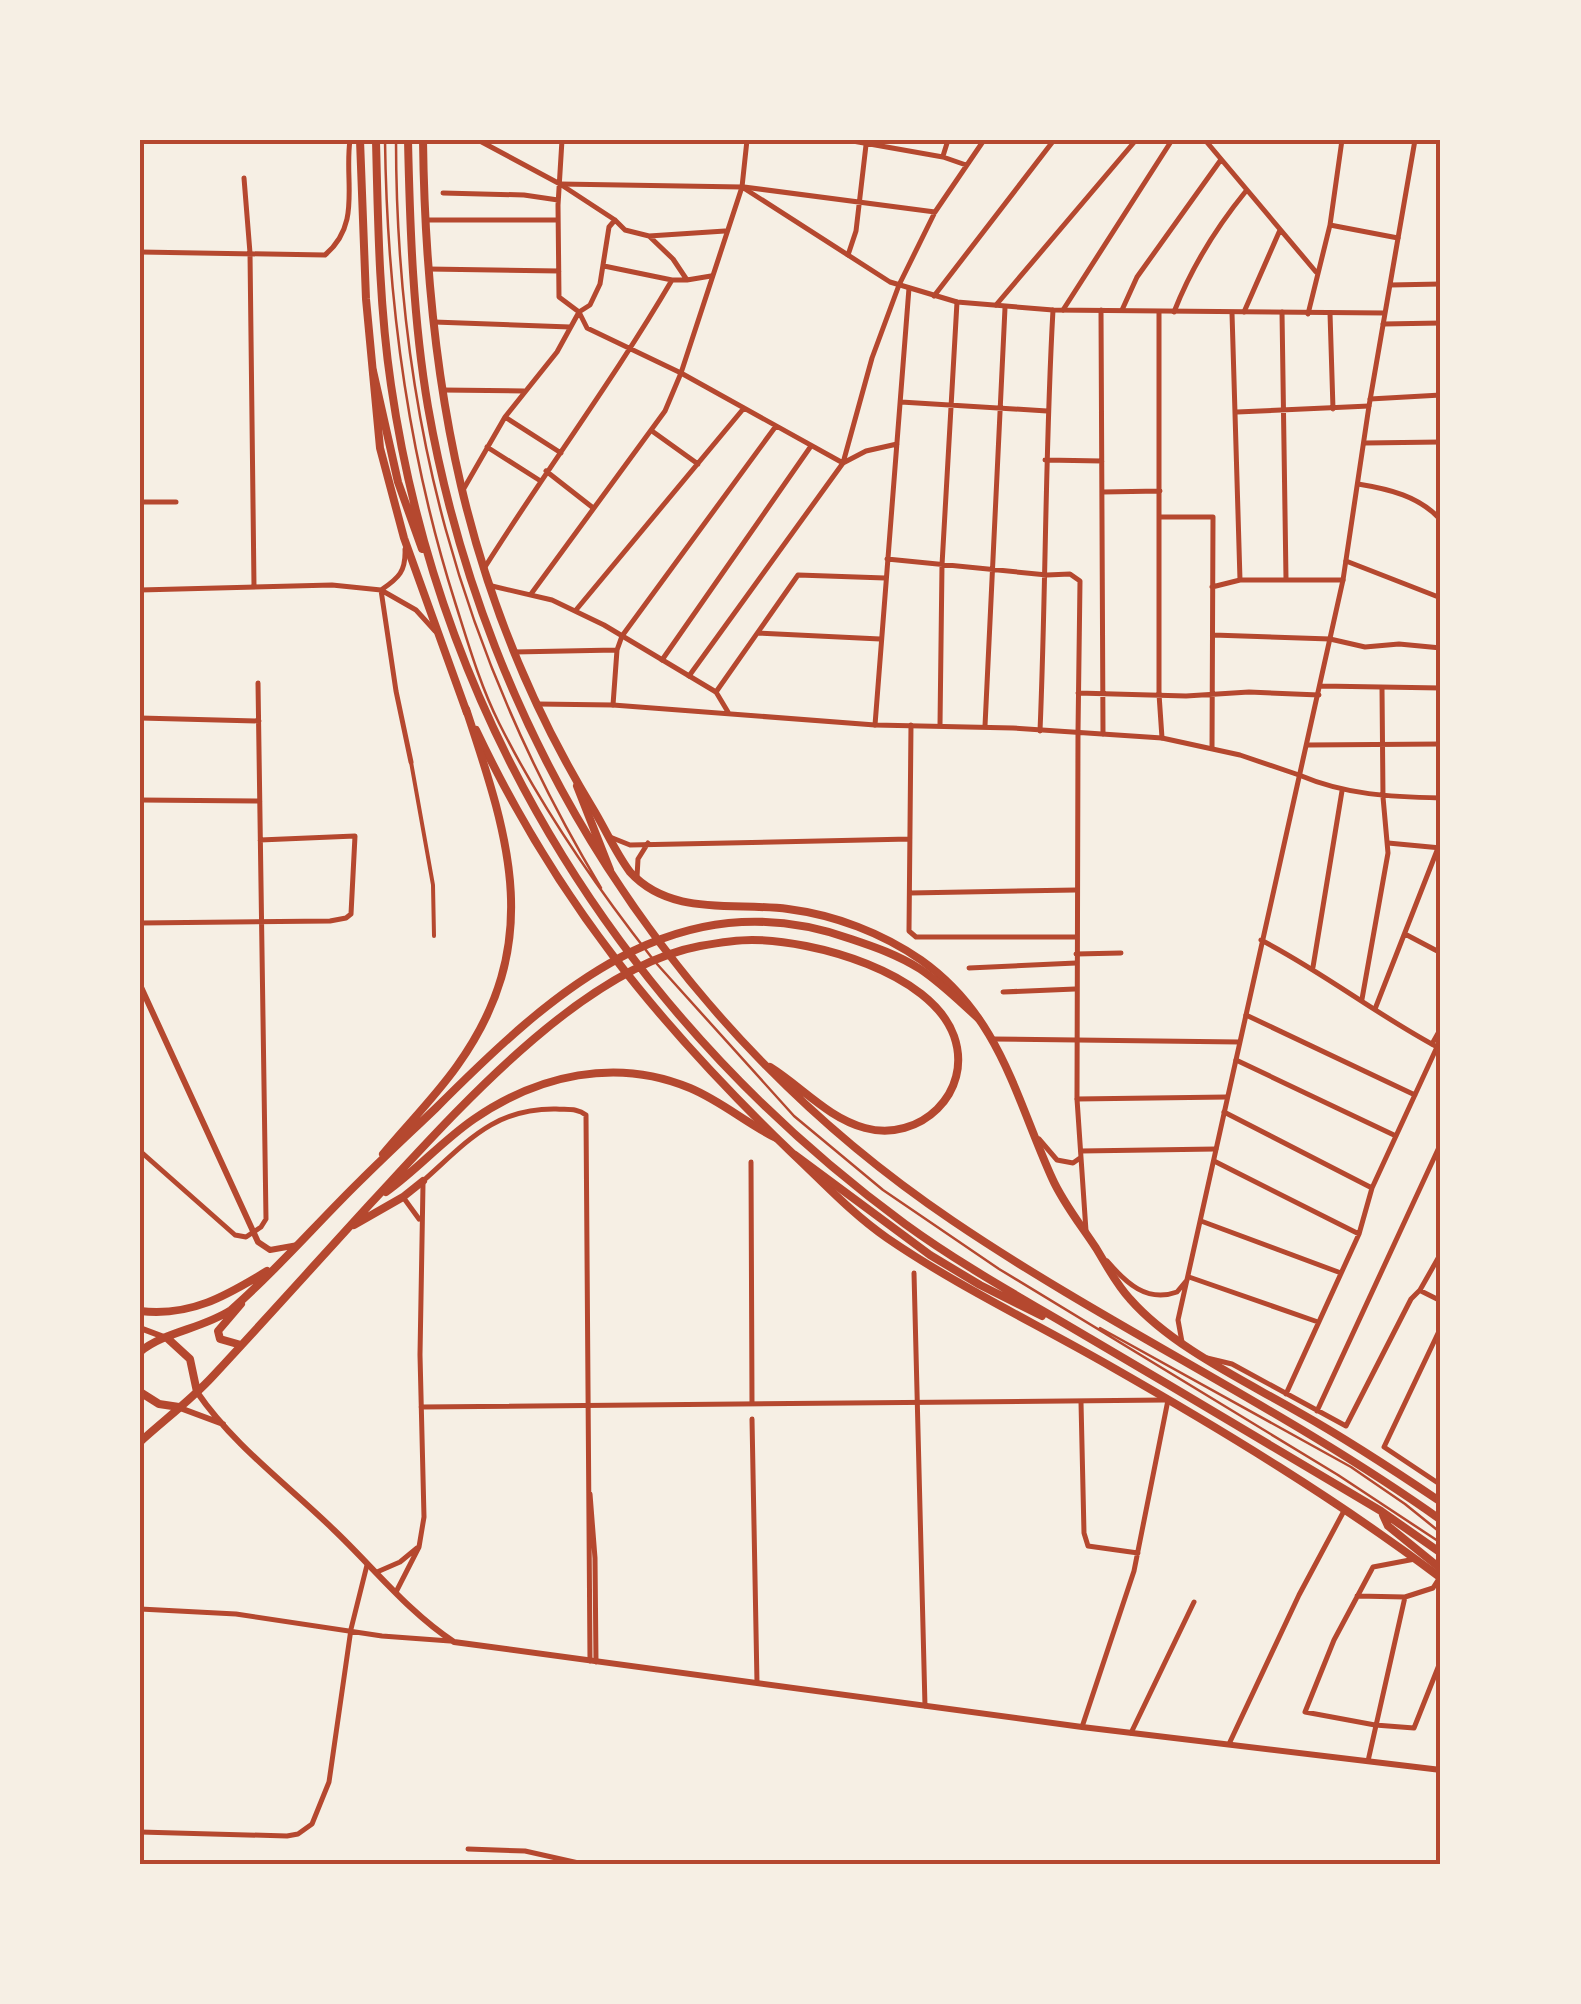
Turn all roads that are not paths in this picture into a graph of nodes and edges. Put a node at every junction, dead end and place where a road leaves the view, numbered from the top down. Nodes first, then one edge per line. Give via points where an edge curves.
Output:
1 (350, 140) edge
2 (360, 140) edge
3 (376, 140) edge
4 (385, 140) edge
5 (396, 140) edge
6 (408, 140) edge
7 (423, 140) edge
8 (562, 140) edge
9 (748, 140) edge
10 (847, 140) edge
11 (901, 140) edge
12 (948, 140) edge
13 (984, 140) edge
14 (1054, 140) edge
15 (1136, 140) edge
16 (1172, 140) edge
17 (1206, 140) edge
18 (1342, 140) edge
19 (1400, 140) edge
20 (482, 141) edge
21 (1415, 141) edge
22 (866, 143) junction
23 (899, 149) junction
24 (943, 157) junction
25 (1220, 161) junction
26 (966, 165) junction
27 (244, 178) dead end
28 (560, 184) junction
29 (742, 187) junction
30 (1246, 191) junction
31 (442, 193) dead end
32 (558, 200) junction
33 (859, 203) junction
34 (935, 212) junction
35 (426, 220) junction
36 (558, 220) junction
37 (615, 220) junction
38 (1330, 224) junction
39 (1280, 230) junction
40 (725, 231) junction
41 (648, 236) junction
42 (1398, 238) junction
43 (140, 252) edge
44 (250, 252) junction
45 (848, 254) junction
46 (604, 266) junction
47 (428, 269) junction
48 (559, 271) junction
49 (1317, 274) junction
50 (711, 276) junction
51 (672, 280) junction
52 (687, 280) junction
53 (1441, 284) edge
54 (898, 285) junction
55 (1390, 285) junction
56 (909, 288) junction
57 (934, 297) junction
58 (957, 302) junction
59 (994, 307) junction
60 (1005, 308) junction
61 (1053, 310) junction
62 (1064, 310) junction
63 (1100, 310) junction
64 (1122, 310) junction
65 (579, 312) junction
66 (1159, 312) junction
67 (1174, 312) junction
68 (1244, 312) junction
69 (1282, 312) junction
70 (1330, 312) junction
71 (1232, 313) junction
72 (1385, 313) junction
73 (1308, 314) junction
74 (432, 322) junction
75 (1383, 324) junction
76 (1441, 324) edge
77 (570, 326) junction
78 (630, 350) junction
79 (374, 371) junction
80 (682, 373) junction
81 (440, 390) junction
82 (524, 391) junction
83 (1441, 395) edge
84 (901, 402) junction
85 (1369, 403) junction
86 (950, 405) junction
87 (744, 408) junction
88 (1001, 409) junction
89 (1285, 409) junction
90 (1333, 409) junction
91 (1047, 411) junction
92 (1236, 412) junction
93 (505, 417) junction
94 (776, 426) junction
95 (652, 431) junction
96 (1441, 442) edge
97 (1365, 443) junction
98 (897, 444) junction
99 (812, 446) junction
100 (486, 447) junction
101 (561, 453) junction
102 (1046, 460) junction
103 (1102, 461) junction
104 (843, 463) junction
105 (698, 464) junction
106 (546, 472) junction
107 (539, 480) junction
108 (1358, 484) junction
109 (1102, 492) junction
110 (1160, 492) junction
111 (461, 493) junction
112 (140, 502) edge
113 (176, 502) dead end
114 (592, 508) junction
115 (1160, 517) junction
116 (1441, 520) edge
117 (404, 538) junction
118 (886, 559) junction
119 (430, 561) junction
120 (1346, 561) junction
121 (942, 565) junction
122 (991, 568) junction
123 (484, 569) junction
124 (1046, 575) junction
125 (885, 578) junction
126 (1286, 579) junction
127 (1240, 580) junction
128 (1342, 580) junction
129 (489, 585) junction
130 (254, 586) junction
131 (1212, 587) junction
132 (140, 590) edge
133 (381, 590) junction
134 (531, 594) junction
135 (1441, 598) edge
136 (576, 610) junction
137 (757, 633) junction
138 (437, 634) junction
139 (1213, 634) junction
140 (622, 636) junction
141 (880, 639) junction
142 (1330, 639) junction
143 (1441, 648) edge
144 (617, 650) junction
145 (514, 652) junction
146 (662, 660) junction
147 (690, 676) junction
148 (258, 683) dead end
149 (1320, 686) junction
150 (1382, 688) junction
151 (1441, 688) edge
152 (716, 692) junction
153 (1215, 693) junction
154 (1078, 694) junction
155 (1103, 694) junction
156 (1159, 694) junction
157 (1319, 695) junction
158 (534, 704) junction
159 (613, 705) junction
160 (466, 709) junction
161 (728, 712) junction
162 (140, 718) edge
163 (258, 720) junction
164 (875, 725) junction
165 (911, 725) junction
166 (940, 725) junction
167 (984, 726) junction
168 (1040, 731) junction
169 (1078, 732) junction
170 (1104, 734) junction
171 (1162, 738) junction
172 (1383, 744) junction
173 (1441, 744) edge
174 (1308, 745) junction
175 (1212, 748) junction
176 (411, 762) joint
177 (1300, 775) junction
178 (577, 786) junction
179 (1342, 790) junction
180 (1383, 797) junction
181 (1441, 798) edge
182 (140, 800) edge
183 (260, 801) junction
184 (606, 833) junction
185 (910, 839) junction
186 (260, 840) junction
187 (648, 843) junction
188 (1388, 843) junction
189 (1439, 848) edge
190 (613, 879) junction
191 (638, 881) junction
192 (1076, 890) junction
193 (910, 893) junction
194 (615, 911) junction
195 (262, 921) junction
196 (140, 923) edge
197 (1405, 934) junction
198 (434, 936) dead end
199 (1076, 937) junction
200 (1260, 940) junction
201 (1122, 952) dead end
202 (1441, 953) edge
203 (1076, 954) junction
204 (1076, 962) junction
205 (1313, 967) junction
206 (969, 968) dead end
207 (140, 985) edge
208 (1076, 989) junction
209 (1003, 992) dead end
210 (1362, 998) junction
211 (1374, 1009) junction
212 (1245, 1014) junction
213 (978, 1018) junction
214 (1441, 1028) edge
215 (994, 1039) junction
216 (1077, 1040) junction
217 (1239, 1042) junction
218 (1436, 1047) edge
219 (758, 1059) junction
220 (1235, 1060) junction
221 (1415, 1095) junction
222 (1227, 1097) junction
223 (1077, 1099) junction
224 (1224, 1112) junction
225 (1034, 1133) junction
226 (1396, 1136) junction
227 (776, 1138) junction
228 (1441, 1143) edge
229 (1216, 1150) junction
230 (140, 1151) edge
231 (1081, 1153) junction
232 (795, 1155) junction
233 (1214, 1161) junction
234 (751, 1162) dead end
235 (360, 1181) junction
236 (423, 1181) junction
237 (1372, 1188) junction
238 (403, 1198) junction
239 (374, 1201) junction
240 (1201, 1220) junction
241 (420, 1222) junction
242 (346, 1230) junction
243 (253, 1232) junction
244 (1086, 1234) junction
245 (1359, 1234) junction
246 (298, 1244) junction
247 (1097, 1250) junction
248 (1441, 1252) edge
249 (280, 1263) junction
250 (914, 1273) dead end
251 (1341, 1273) junction
252 (1189, 1278) junction
253 (1420, 1290) junction
254 (244, 1298) junction
255 (1441, 1301) edge
256 (140, 1311) edge
257 (1318, 1322) junction
258 (1090, 1323) junction
259 (1070, 1326) junction
260 (1441, 1327) edge
261 (140, 1328) edge
262 (166, 1338) junction
263 (1182, 1342) junction
264 (241, 1345) junction
265 (140, 1352) edge
266 (1207, 1358) junction
267 (140, 1392) edge
268 (198, 1392) junction
269 (1286, 1394) junction
270 (1168, 1400) junction
271 (917, 1402) junction
272 (1081, 1402) junction
273 (752, 1403) junction
274 (421, 1406) junction
275 (587, 1406) junction
276 (179, 1407) junction
277 (1317, 1411) junction
278 (752, 1419) dead end
279 (223, 1424) junction
280 (140, 1442) edge
281 (1441, 1485) edge
282 (1441, 1502) edge
283 (1346, 1508) junction
284 (1381, 1511) junction
285 (1441, 1520) edge
286 (1441, 1533) edge
287 (1441, 1542) edge
288 (419, 1546) junction
289 (1138, 1553) junction
290 (1441, 1554) edge
291 (1415, 1559) junction
292 (368, 1562) junction
293 (378, 1572) junction
294 (1440, 1575) edge
295 (396, 1592) junction
296 (1358, 1596) junction
297 (1405, 1597) junction
298 (1194, 1602) dead end
299 (140, 1610) edge
300 (351, 1629) junction
301 (454, 1642) junction
302 (1441, 1660) edge
303 (593, 1662) junction
304 (758, 1683) junction
305 (924, 1706) junction
306 (1375, 1725) junction
307 (1082, 1727) junction
308 (1131, 1733) junction
309 (1229, 1744) junction
310 (1368, 1761) junction
311 (1441, 1770) edge
312 (140, 1832) edge
313 (468, 1849) dead end
314 (525, 1851) junction
315 (522, 1864) edge
316 (582, 1864) edge

1 - 44 street via 350,206 338,244 325,254
2 - 79 main road
3 - 119 main road via 390,384
4 - 194 lane via 402,373 434,536 500,724 555,823
5 - 194 lane via 408,336 438,508 500,694 558,815
6 - 190 main road via 421,360 454,519 526,724
7 - 35 main road
8 - 28 street
9 - 29 street
10 - 22 street
11 - 23 street
12 - 24 street
13 - 26 street
14 - 57 street
15 - 59 street
16 - 62 street
17 - 25 street
18 - 38 street
19 - 21 street
20 - 28 street
21 - 42 street
22 - 23 street
22 - 33 street
23 - 24 street
24 - 26 street
25 - 30 street
25 - 64 street via 1137,277
26 - 34 street
27 - 44 street
28 - 29 street
28 - 32 street
28 - 37 street
29 - 33 street
29 - 40 street
29 - 45 street
30 - 39 street
30 - 67 street via 1188,275
31 - 32 street
32 - 36 street
33 - 34 street
33 - 45 street
34 - 54 street
35 - 36 street
35 - 47 main road
36 - 48 street
37 - 41 street via 624,230
37 - 46 street
38 - 42 street
38 - 49 street
39 - 49 street
39 - 68 street
40 - 41 street
40 - 50 street
41 - 52 street
42 - 55 street
43 - 44 street
44 - 130 street
45 - 54 street
46 - 51 street
46 - 65 street via 590,304
47 - 48 street
47 - 74 main road
48 - 65 street via 559,297
49 - 73 street
50 - 52 street
50 - 80 street
51 - 52 street
51 - 78 street
53 - 55 street
54 - 56 street
54 - 104 street
55 - 72 street
56 - 57 street
56 - 84 street
57 - 58 street
58 - 59 street
58 - 86 street
59 - 60 street
60 - 61 street
60 - 88 street
61 - 62 street
61 - 91 street
62 - 63 street
63 - 64 street
63 - 103 street
64 - 66 street
65 - 77 street
65 - 78 street via 587,328
66 - 67 street
66 - 110 street
67 - 71 street
68 - 69 street
68 - 71 street
69 - 73 street
69 - 89 street
70 - 72 street
70 - 73 street
70 - 90 street
71 - 92 street
72 - 75 street
74 - 77 street
74 - 81 main road
75 - 76 street
75 - 85 street
77 - 82 street
78 - 80 street
78 - 101 street
79 - 117 main road via 380,448
79 - 119 main road via 398,482
80 - 87 street
80 - 95 street
81 - 82 street
81 - 111 main road
82 - 93 street
83 - 85 street
84 - 86 street
84 - 98 street
85 - 90 street
85 - 97 street
86 - 88 street
86 - 121 street
87 - 94 street
87 - 105 street
88 - 91 street
88 - 122 street
89 - 90 street
89 - 92 street
89 - 126 street
91 - 102 street
92 - 127 street
93 - 100 street
93 - 101 street
94 - 99 street
94 - 140 street
95 - 105 street
95 - 114 street
96 - 97 street
97 - 108 street
98 - 104 street
98 - 118 street
99 - 104 street
99 - 146 street
100 - 107 street
100 - 111 street
101 - 106 street
102 - 103 street
102 - 124 street
103 - 109 street
104 - 147 street
105 - 136 street
106 - 107 street
106 - 114 street
107 - 123 street
108 - 116 street via 1414,499
108 - 120 street
109 - 110 street
109 - 155 street
110 - 115 street
111 - 123 main road
112 - 113 street
114 - 134 street
115 - 131 street via 1213,518
115 - 156 street
117 - 133 street via 405,566
117 - 138 main road
118 - 121 street
118 - 125 street
119 - 259 main road via 496,739 562,856 669,1002 727,1068 828,1163 934,1244
120 - 128 street
120 - 135 street
121 - 122 street
121 - 166 street
122 - 124 street
122 - 167 street
123 - 129 main road
124 - 154 street via 1070,574 1080,581
124 - 168 street
125 - 137 street via 798,575
125 - 141 street
126 - 127 street
126 - 128 street
127 - 131 street
128 - 142 street
129 - 134 street
129 - 145 main road
130 - 132 street
130 - 133 street
131 - 139 street
133 - 138 street via 416,610
133 - 176 street
134 - 136 street
136 - 140 street
137 - 141 street
137 - 152 street
138 - 160 main road
139 - 142 street
139 - 153 street
140 - 144 street
140 - 146 street
141 - 164 street
142 - 143 street via 1365,647
142 - 149 street
144 - 145 street
144 - 159 street
145 - 158 main road
146 - 147 street
147 - 152 street
148 - 163 street
149 - 150 street
149 - 157 street
150 - 151 street
150 - 172 street
152 - 161 street
153 - 156 street
153 - 157 street
153 - 175 street
154 - 155 street
154 - 169 street
155 - 156 street
155 - 170 street
156 - 171 street
157 - 174 street
158 - 159 street
158 - 178 main road
159 - 161 street
160 - 227 main road via 540,854 592,928 654,1009
160 - 235 main road via 508,857 514,911 509,944 492,1002 464,1056
161 - 164 street
162 - 163 street
163 - 183 street
164 - 165 street
165 - 166 street
165 - 185 street
166 - 167 street
167 - 168 street
168 - 169 street
169 - 170 street
169 - 192 street
170 - 171 street
171 - 175 street
172 - 173 street
172 - 174 street
172 - 180 street
174 - 177 street
175 - 177 street
176 - 198 street via 434,884
177 - 179 street
177 - 200 street
178 - 184 main road
178 - 190 main road
179 - 180 street
179 - 205 street
180 - 181 street
180 - 188 street
182 - 183 street
183 - 186 street
184 - 187 street via 620,843
184 - 191 main road
185 - 187 street
185 - 193 street
186 - 195 street
186 - 195 street via 354,836 346,918
187 - 191 street via 638,859
188 - 189 street
188 - 210 street
189 - 197 street
190 - 219 main road
191 - 213 main road via 672,900 805,912 886,938 939,974
192 - 193 street
192 - 199 street
193 - 199 street via 909,931 916,938
194 - 258 lane via 679,992 794,1116 882,1190
195 - 196 street
195 - 243 street via 268,1210
197 - 202 street
197 - 211 street
199 - 203 street
200 - 205 street
200 - 212 street
201 - 203 street
203 - 204 street
204 - 206 street
204 - 208 street
205 - 210 street
207 - 243 main road
208 - 209 street
208 - 216 street
210 - 211 street
211 - 218 street
212 - 217 street
212 - 221 street
213 - 215 main road
213 - 235 main road via 920,969 838,934 763,921 684,930 608,963 561,994
214 - 218 street
215 - 216 street
215 - 225 main road
216 - 217 street
216 - 223 street
217 - 220 street
218 - 221 street
219 - 239 main road via 840,1118 884,1131 918,1124 937,1111 952,1089 957,1058 955,1038 929,1000 857,960 766,940 689,948 619,978 554,1024
219 - 285 main road via 857,1150 955,1222 1345,1455
220 - 222 street
220 - 226 street
221 - 226 street
222 - 223 street
222 - 224 street
223 - 231 street
224 - 229 street
224 - 237 street
225 - 231 street via 1057,1160 1073,1163
225 - 244 main road via 1052,1179
226 - 237 street
227 - 232 main road
227 - 239 main road via 687,1086 636,1073 584,1073 504,1100
228 - 277 street
229 - 231 street
229 - 233 street
230 - 243 street via 235,1235
231 - 244 street
232 - 259 main road via 951,1268
232 - 270 main road via 902,1248
233 - 240 street
233 - 245 street
234 - 273 street
235 - 246 main road
236 - 238 main road
236 - 241 street
236 - 275 street via 470,1139 514,1113 574,1109 586,1115
237 - 245 street
238 - 241 street
238 - 242 main road
239 - 242 main road
240 - 251 street
240 - 252 street
241 - 274 street
242 - 264 main road
243 - 246 main road via 270,1250
244 - 247 main road
245 - 251 street
246 - 249 main road
247 - 252 street via 1152,1296 1177,1292
247 - 263 main road via 1130,1300
248 - 253 street
249 - 254 main road
249 - 256 main road via 204,1306
250 - 271 street
251 - 257 street
252 - 257 street
252 - 263 street via 1178,1320
253 - 255 street
253 - 277 street via 1346,1426
254 - 262 main road via 218,1318
254 - 264 main road via 218,1331 220,1339
257 - 269 street
258 - 286 lane via 1351,1467
258 - 287 lane
259 - 284 main road
260 - 281 street via 1384,1447
261 - 262 main road
262 - 265 main road
262 - 268 main road via 190,1358
263 - 266 main road
264 - 268 main road
266 - 269 street
266 - 282 main road
267 - 276 main road
268 - 276 main road
268 - 279 main road
269 - 277 street
270 - 272 street
270 - 283 main road
270 - 289 street
271 - 272 street
271 - 273 street
271 - 305 street
272 - 289 street via 1088,1546
273 - 275 street
274 - 275 street
274 - 288 street
275 - 303 street
276 - 279 main road
276 - 280 main road
278 - 304 street
279 - 292 main road
283 - 291 main road
283 - 309 street
284 - 290 main road
284 - 294 main road via 1388,1526
288 - 293 street
288 - 295 street
289 - 307 street
291 - 294 main road
291 - 296 street via 1372,1567
292 - 293 main road
292 - 300 street
293 - 295 main road
294 - 297 street via 1433,1588
295 - 301 main road
296 - 297 street
296 - 306 street via 1305,1712
297 - 306 street
298 - 308 street
299 - 300 street
300 - 301 street
300 - 312 street via 329,1782 312,1824 287,1836
301 - 303 main road
302 - 306 street via 1414,1728
303 - 304 main road
304 - 305 main road
305 - 307 main road
306 - 310 street
307 - 308 main road
308 - 309 main road
309 - 310 main road
310 - 311 main road
313 - 314 street
314 - 315 street
314 - 316 street

